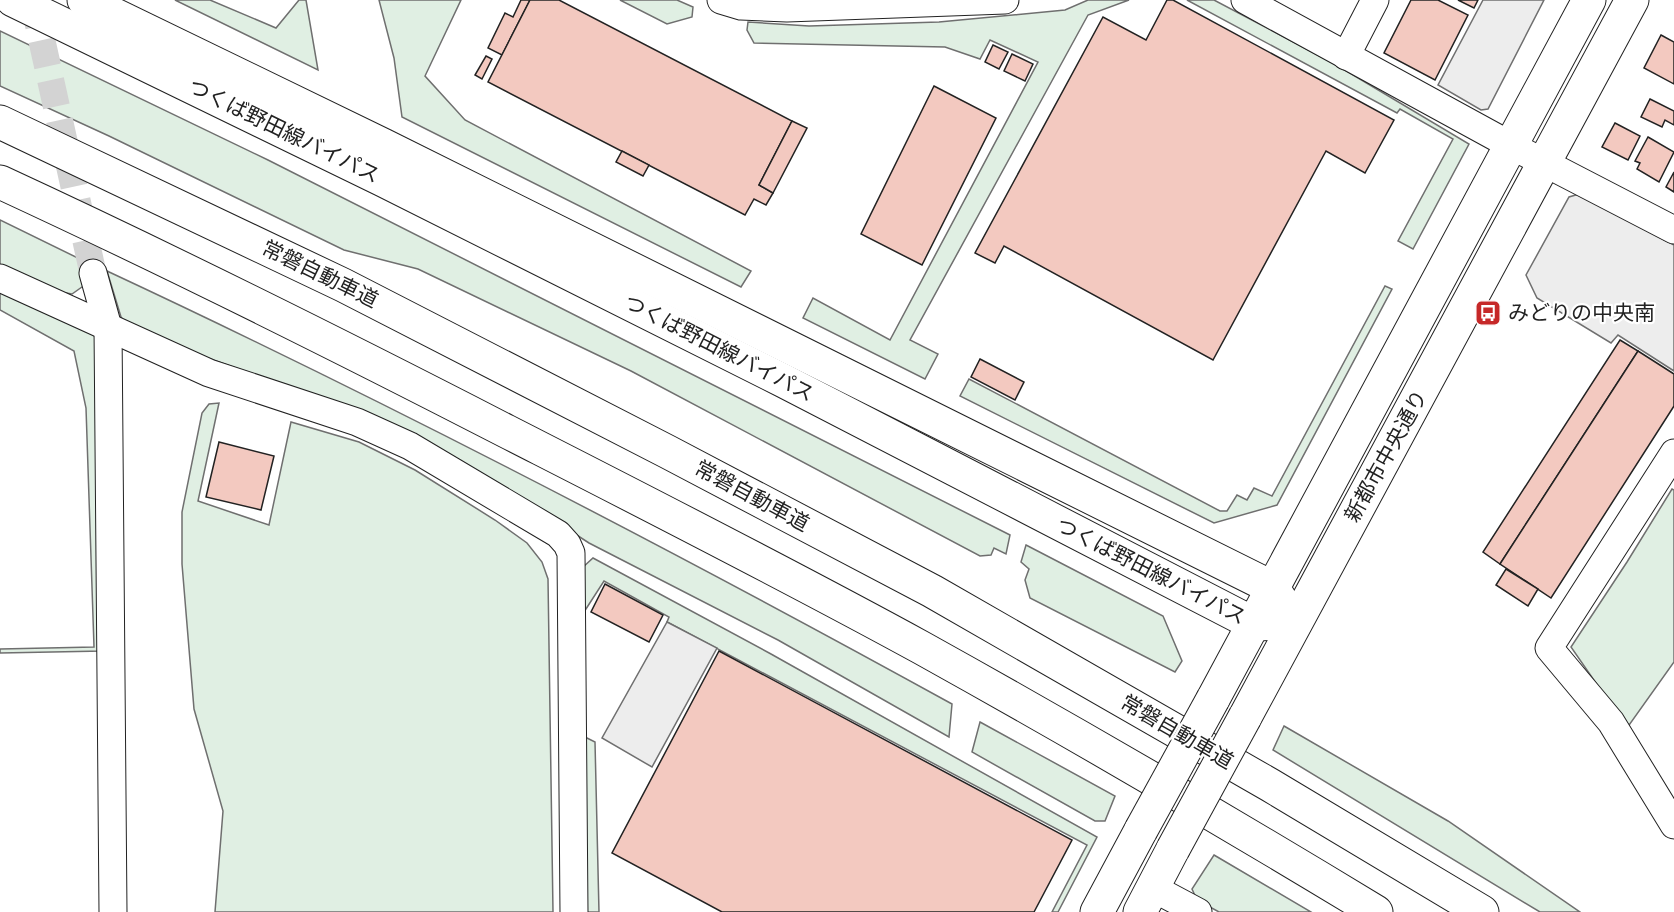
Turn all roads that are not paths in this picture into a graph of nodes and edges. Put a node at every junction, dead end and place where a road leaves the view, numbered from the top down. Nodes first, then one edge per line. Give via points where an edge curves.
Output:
1 (13, 0) edge
2 (84, 0) edge
3 (721, 0) edge
4 (1005, 0) edge
5 (1245, 0) edge
6 (1375, 0) edge
7 (1589, 0) edge
8 (1632, 0) edge
9 (1346, 56) junction
10 (0, 122) edge
11 (1512, 146) junction
12 (1544, 163) junction
13 (0, 182) edge
14 (1674, 230) edge
15 (93, 273) tunnel mouth
16 (0, 278) edge
17 (108, 327) junction
18 (1674, 453) edge
19 (1273, 588) junction
20 (1295, 623) junction
21 (1254, 624) junction
22 (1674, 825) edge
23 (1146, 900) edge
24 (113, 912) edge
25 (574, 912) edge
26 (1098, 912) edge
27 (1198, 912) edge
28 (1376, 912) edge
29 (1482, 912) edge

1 - 21 main road, つくば野田線バイパス via 784,381
2 - 19 main road, つくば野田線バイパス
3 - 4 street via 741,6 787,8
5 - 9 street
6 - 9 street
7 - 11 main road, 新都市中央通り
8 - 12 main road, 新都市中央通り
9 - 11 street
10 - 29 main road, 常磐自動車道 via 343,285 932,591
11 - 12 street
11 - 19 main road, 新都市中央通り
12 - 14 street
12 - 20 main road, 新都市中央通り
13 - 28 main road via 323,337 900,636
15 - 17 street
16 - 17 street
17 - 24 street
17 - 25 street via 209,373 357,422 410,446 558,534 567,544 571,554
18 - 22 street via 1549,648 1611,722
19 - 20 main road, つくば野田線バイパス
19 - 21 main road, 新都市中央通り
20 - 21 main road, つくば野田線バイパス
20 - 23 main road, 新都市中央通り, bridge
21 - 26 main road, 新都市中央通り, bridge
23 - 27 street

